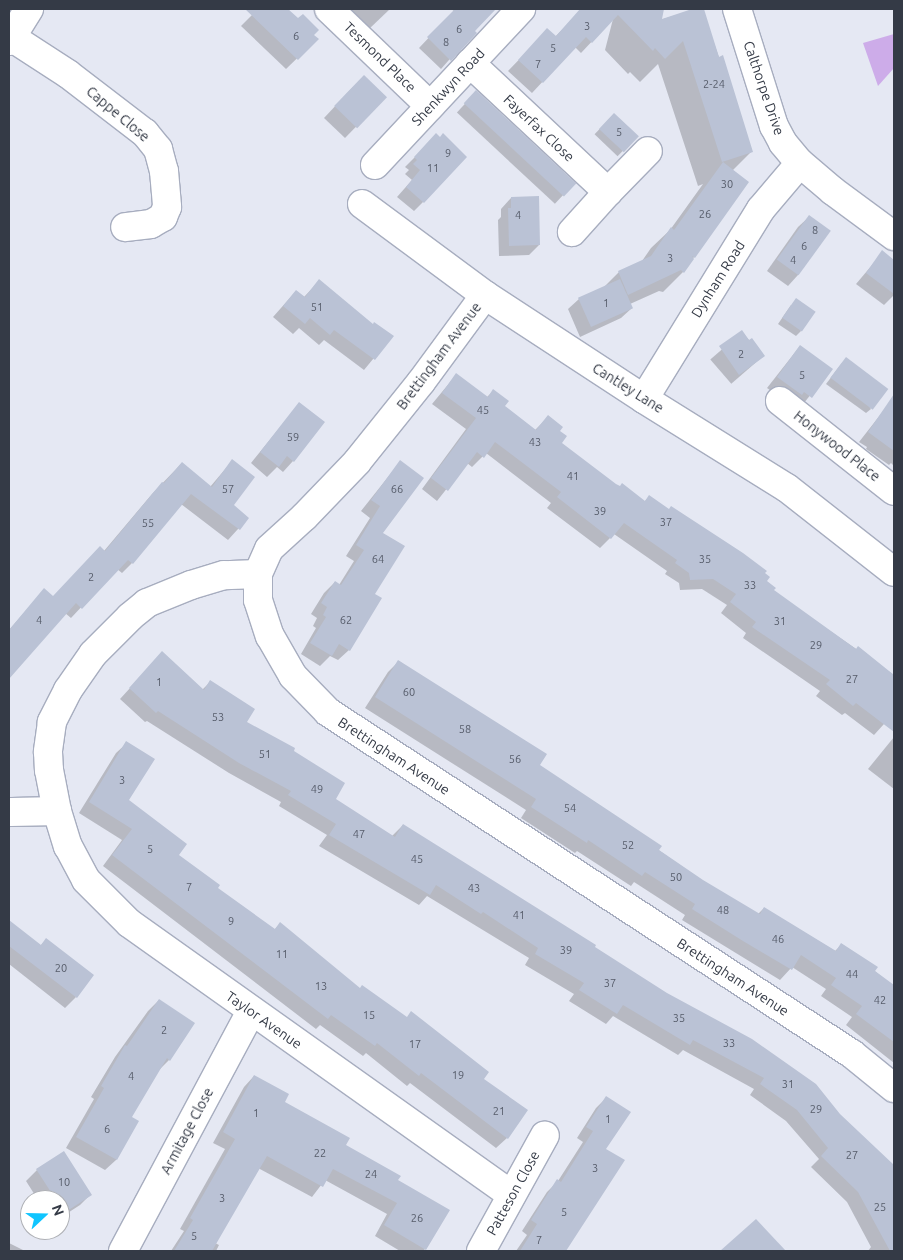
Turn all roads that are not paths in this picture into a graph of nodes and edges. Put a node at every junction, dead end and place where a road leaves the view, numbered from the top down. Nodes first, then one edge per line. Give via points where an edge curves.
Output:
1 (29, 9) edge
2 (329, 9) edge
3 (521, 9) edge
4 (737, 9) edge
5 (10, 39) edge
6 (470, 63) junction
7 (430, 106) junction
8 (648, 151) dead end
9 (800, 163) junction
10 (375, 165) dead end
11 (608, 192) junction
12 (362, 204) dead end
13 (125, 227) dead end
14 (572, 232) dead end
15 (894, 236) edge
16 (485, 295) junction
17 (644, 399) junction
18 (780, 401) dead end
19 (894, 491) edge
20 (894, 572) edge
21 (258, 574) junction
22 (57, 811) junction
23 (9, 812) edge
24 (251, 1011) junction
25 (894, 1088) edge
26 (545, 1135) dead end
27 (511, 1194) junction
28 (123, 1251) edge
29 (481, 1251) edge

1 - 5 street
2 - 7 street, Tesmond Place
3 - 6 street, Shenkwyn Road
4 - 9 street, Calthorpe Drive via 774,126
5 - 13 street, Cappe Close via 75,79 145,133 158,149 164,171 167,207 163,217 151,224
6 - 7 street, Shenkwyn Road
6 - 11 street, Fayerfax Close
7 - 10 street, Shenkwyn Road
8 - 11 street
9 - 15 street, Calthorpe Drive
9 - 17 street, Dynham Road via 761,209
11 - 14 street
12 - 16 street, Cantley Lane
16 - 17 street, Cantley Lane
16 - 21 street, Brettingham Avenue via 357,462 269,549
17 - 20 street, Cantley Lane via 787,488
18 - 19 street, Honywood Place
21 - 22 street, Taylor Avenue via 224,575 147,603 93,654 68,690 52,722 49,770
21 - 25 street, Brettingham Avenue via 258,600 270,636 293,676 328,712 852,1054
22 - 23 street
22 - 24 street, Taylor Avenue via 68,846 86,880 130,923
24 - 27 street, Taylor Avenue
24 - 28 street, Armitage Close
26 - 27 street, Patteson Close
27 - 29 street, Patteson Close

